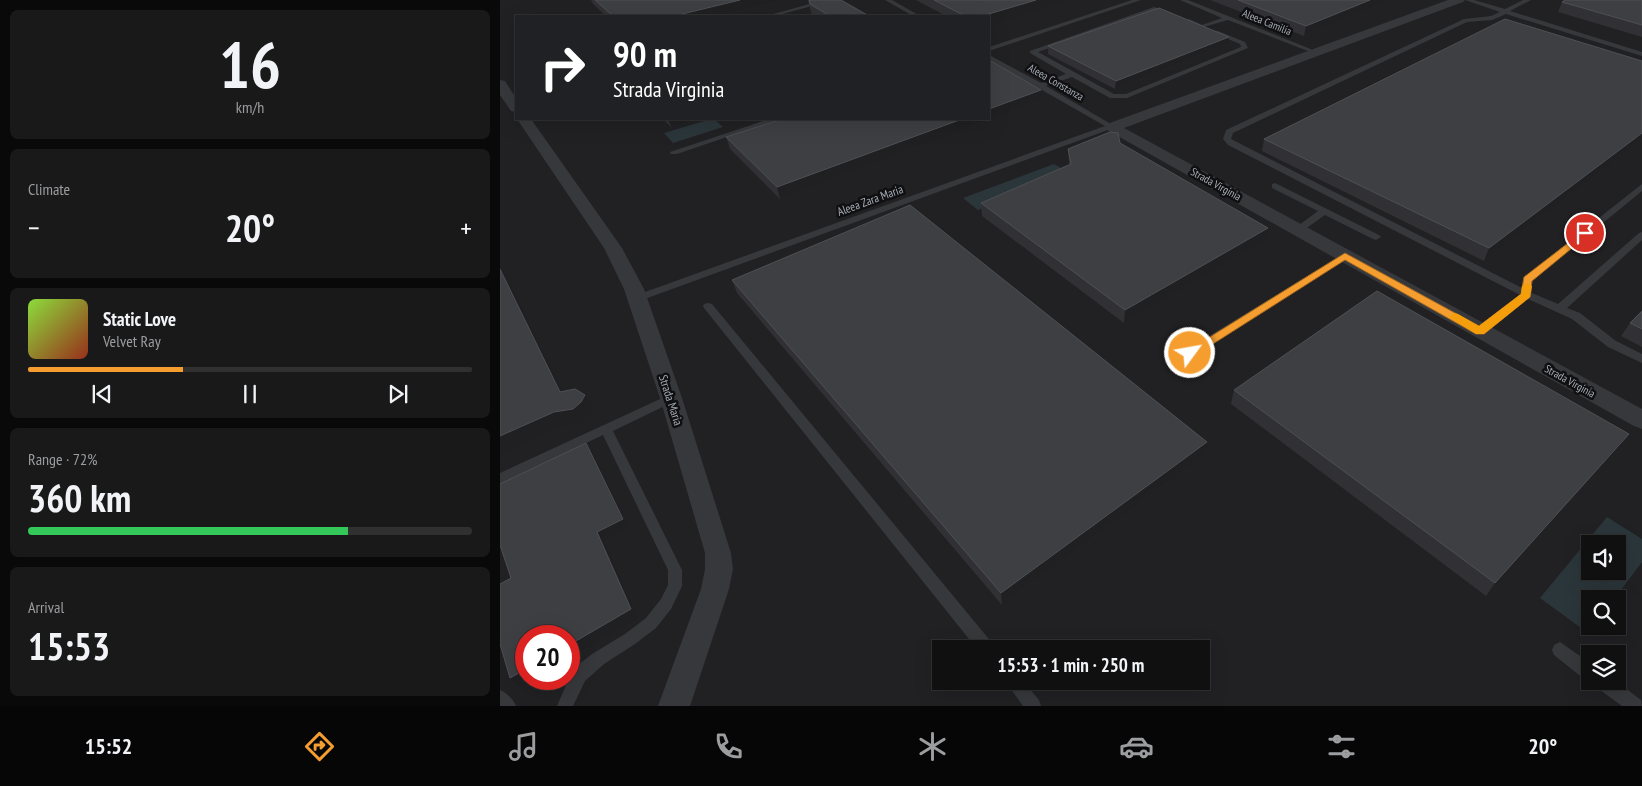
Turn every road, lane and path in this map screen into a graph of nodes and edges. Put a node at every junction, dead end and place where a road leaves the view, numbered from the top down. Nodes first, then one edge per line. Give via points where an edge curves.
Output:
1 (831, 0) edge
2 (888, 0) edge
3 (1138, 0) edge
4 (1183, 0) edge
5 (1458, 0) edge
6 (1468, 0) edge
7 (1528, 0) edge
8 (1505, 11) junction
9 (774, 15) edge
10 (915, 15) edge
11 (1227, 18) junction
12 (1202, 27) junction
13 (990, 49) edge
14 (1315, 52) junction
15 (1642, 54) edge
16 (990, 58) edge
17 (1072, 74) junction
18 (500, 84) edge
19 (1040, 86) junction
20 (515, 106) edge
21 (525, 120) edge
22 (773, 120) edge
23 (1112, 127) junction
24 (674, 152) dead end
25 (1275, 186) dead end
26 (1642, 187) edge
27 (1325, 212) junction
28 (1298, 230) junction
29 (1642, 235) edge
30 (1376, 237) dead end
31 (1345, 256) junction
32 (1527, 295) junction
33 (638, 298) junction
34 (708, 306) dead end
35 (1561, 308) junction
36 (1480, 331) junction
37 (1190, 353) dead end
38 (1642, 360) edge
39 (671, 398) junction
40 (1642, 420) edge
41 (606, 428) junction
42 (500, 479) edge
43 (979, 640) edge
44 (1560, 650) dead end
45 (1581, 666) edge
46 (1020, 690) edge
47 (1614, 690) edge
48 (500, 698) edge
49 (508, 706) edge
50 (565, 706) edge
51 (674, 706) edge
52 (1033, 706) edge
53 (1635, 706) edge

1 - 9 lane
2 - 10 lane
3 - 13 lane
4 - 11 lane, Aleea Camilia
5 - 14 street
6 - 8 lane
7 - 8 lane
8 - 15 lane
8 - 32 lane via 1492,18 1466,20 1229,132 1227,139
11 - 12 lane
11 - 14 lane, Aleea Camilia
12 - 17 lane via 1154,9 1032,51
12 - 17 lane via 1243,43 1245,48 1127,96 1113,96
14 - 23 street
16 - 19 lane, Aleea Constanza
17 - 19 lane
18 - 20 street
19 - 23 lane, Aleea Constanza
21 - 33 street, Strada Maria via 613,248
22 - 24 lane
23 - 28 street, Strada Virginia
23 - 33 lane, Aleea Zara Maria
25 - 27 lane
26 - 32 lane via 1527,280
27 - 28 lane
27 - 30 lane
28 - 31 street, Strada Virginia
29 - 35 lane
31 - 36 street, Strada Virginia
31 - 37 lane
32 - 35 lane
32 - 36 lane
33 - 39 street, Strada Maria
34 - 43 lane
35 - 38 lane via 1586,322 1612,344
36 - 40 street, Strada Virginia
39 - 41 lane
39 - 51 street, Strada Maria via 718,553 719,569
41 - 42 lane
41 - 50 lane via 675,570 675,586 651,623 579,675
44 - 45 lane
46 - 52 lane
47 - 53 lane
48 - 49 lane

